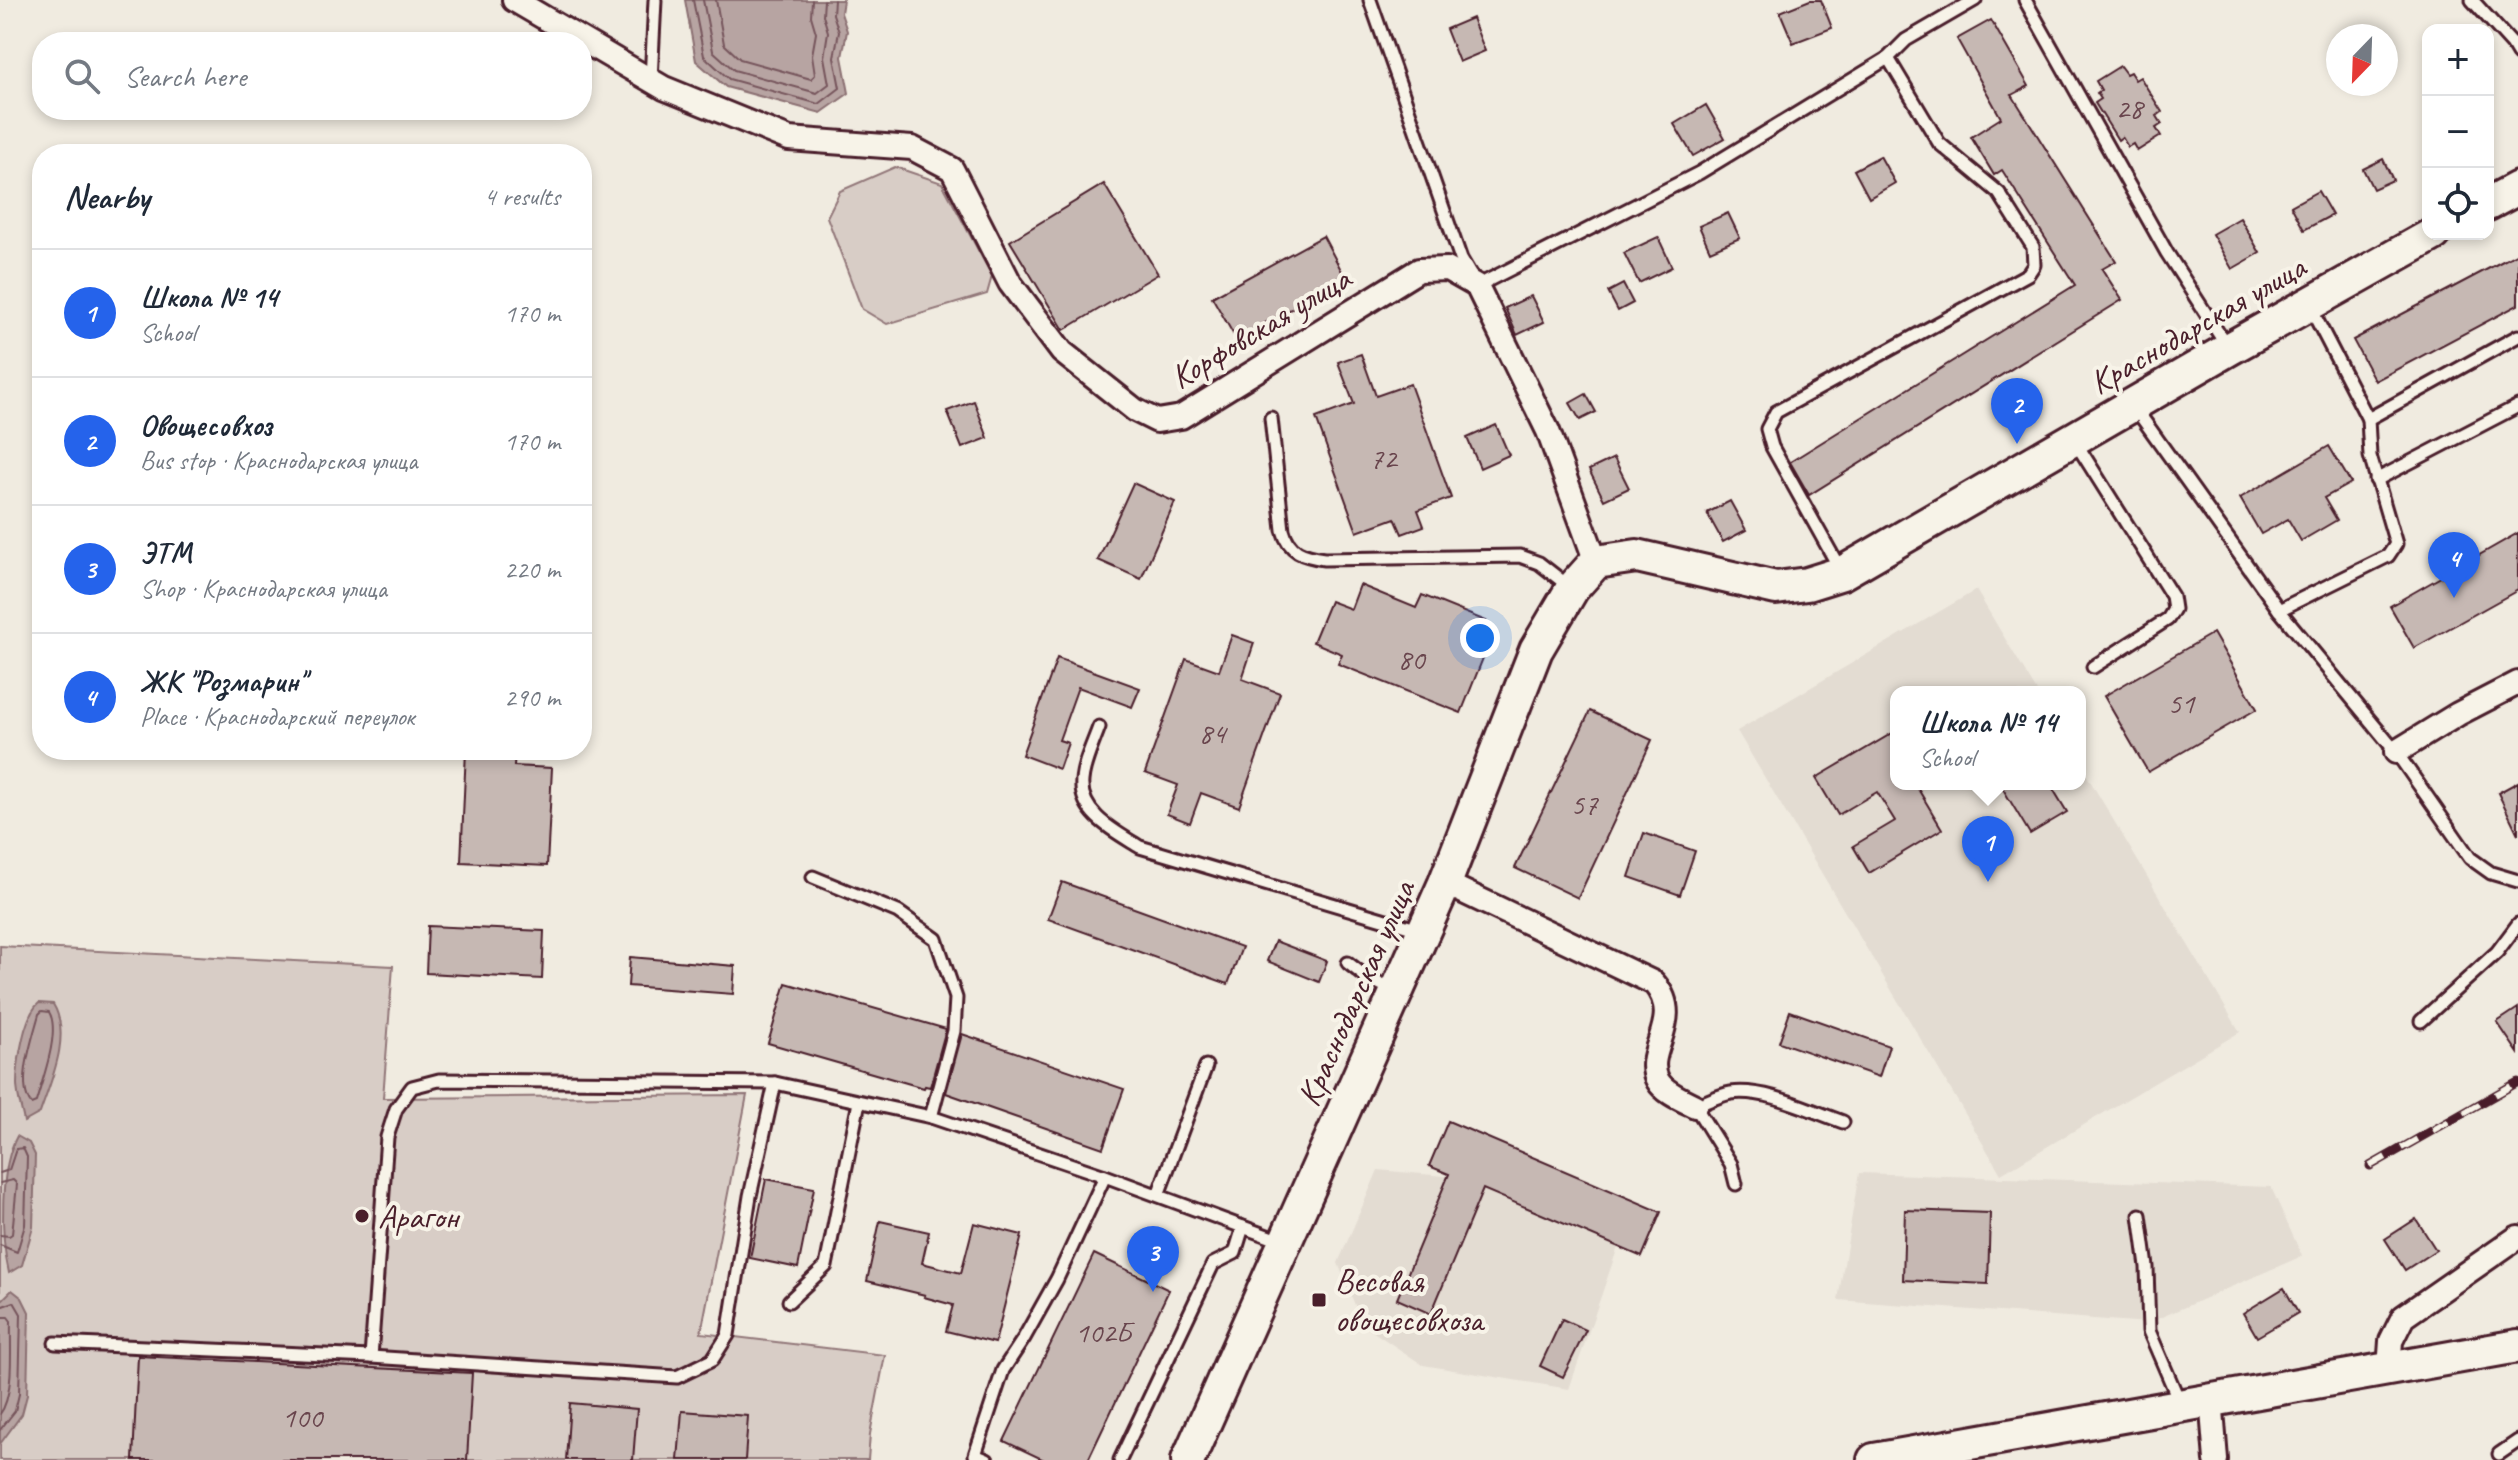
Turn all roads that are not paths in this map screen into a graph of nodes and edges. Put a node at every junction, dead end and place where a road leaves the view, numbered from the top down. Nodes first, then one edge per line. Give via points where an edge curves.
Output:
1 (514, 0) edge
2 (655, 0) edge
3 (1370, 0) edge
4 (1975, 0) edge
5 (2025, 0) edge
6 (2472, 0) edge
7 (568, 32) edge
8 (592, 46) edge
9 (2518, 54) edge
10 (1888, 58) junction
11 (651, 81) junction
12 (2518, 188) edge
13 (2494, 201) edge
14 (2423, 240) edge
15 (1477, 286) junction
16 (2308, 304) junction
17 (2518, 336) edge
18 (2229, 349) junction
19 (2133, 405) junction
20 (2518, 406) edge
21 (1271, 418) dead end
22 (2368, 419) junction
23 (2073, 439) junction
24 (2376, 480) junction
25 (1596, 562) junction
26 (1842, 573) junction
27 (1572, 589) junction
28 (2279, 610) junction
29 (2093, 667) dead end
30 (2518, 683) edge
31 (1099, 727) dead end
32 (2396, 752) junction
33 (813, 877) dead end
34 (2518, 881) edge
35 (1445, 883) junction
36 (2518, 924) edge
37 (1423, 932) junction
38 (1348, 963) dead end
39 (1397, 992) junction
40 (2421, 1021) dead end
41 (1206, 1066) dead end
42 (775, 1083) junction
43 (859, 1102) junction
44 (1695, 1106) junction
45 (931, 1117) junction
46 (1843, 1122) dead end
47 (1105, 1176) junction
48 (1736, 1184) dead end
49 (1158, 1195) junction
50 (2140, 1215) dead end
51 (1243, 1227) junction
52 (2518, 1237) edge
53 (1285, 1243) junction
54 (789, 1301) dead end
55 (55, 1343) dead end
56 (2518, 1346) edge
57 (371, 1357) junction
58 (2389, 1369) junction
59 (2196, 1401) junction
60 (2518, 1441) edge
61 (2499, 1454) dead end
62 (987, 1460) edge
63 (1120, 1460) edge
64 (1188, 1460) edge
65 (1874, 1460) edge
66 (2216, 1460) edge

1 - 7 street, Корфовская улица
2 - 11 lane
3 - 15 lane via 1461,259
4 - 10 lane via 1906,40
5 - 18 lane via 2167,253
6 - 9 lane
8 - 11 street, Корфовская улица
10 - 15 lane via 1699,173
10 - 26 lane via 1939,143 1999,193 2033,247 2034,265 2028,274 1776,412 1767,429 1772,447
11 - 15 street, Корфовская улица via 789,139 912,148 952,169 1010,283 1062,352 1135,410 1157,421 1181,417 1419,270 1447,269
12 - 13 street
14 - 16 street, Краснодарская улица
15 - 25 street via 1548,431
16 - 18 street, Краснодарская улица
16 - 22 lane
17 - 22 lane
18 - 19 street, Краснодарская улица
19 - 23 street, Краснодарская улица
19 - 28 lane
20 - 24 lane
21 - 27 lane via 1283,530 1294,551 1324,559 1520,556 1539,563
22 - 24 lane
23 - 26 street, Краснодарская улица
23 - 29 lane via 2172,596 2174,609 2168,619
24 - 28 lane via 2396,544 2388,556
25 - 26 street, Краснодарская улица via 1637,556 1776,588
25 - 27 street, Краснодарская улица
27 - 35 street, Краснодарская улица via 1536,650
28 - 32 lane
30 - 32 street
31 - 37 lane via 1082,781 1085,804 1140,847
32 - 34 lane via 2470,858 2491,873
33 - 45 lane via 898,912 936,939 956,998 954,1031
35 - 37 street, Краснодарская улица
35 - 44 street via 1654,983 1668,1009 1655,1071 1658,1082
36 - 40 lane via 2497,952
37 - 39 street, Краснодарская улица
38 - 39 lane
39 - 53 street, Краснодарская улица
41 - 49 lane
42 - 43 lane
42 - 57 lane via 728,1335 712,1360 677,1377
42 - 57 lane via 439,1080 412,1087 396,1109 387,1137
43 - 45 lane
43 - 54 lane via 826,1266
44 - 46 lane via 1727,1094 1752,1093
44 - 48 lane via 1731,1164
45 - 47 lane
47 - 49 lane
47 - 62 lane via 1057,1279 1003,1370 975,1455
49 - 51 lane
50 - 59 lane via 2149,1331
51 - 53 lane
51 - 63 lane via 1235,1253 1213,1264
52 - 58 street via 2403,1317 2391,1341
53 - 64 street, Краснодарская улица
55 - 57 lane
56 - 58 street
58 - 59 street
59 - 65 street
59 - 66 street
60 - 61 lane

